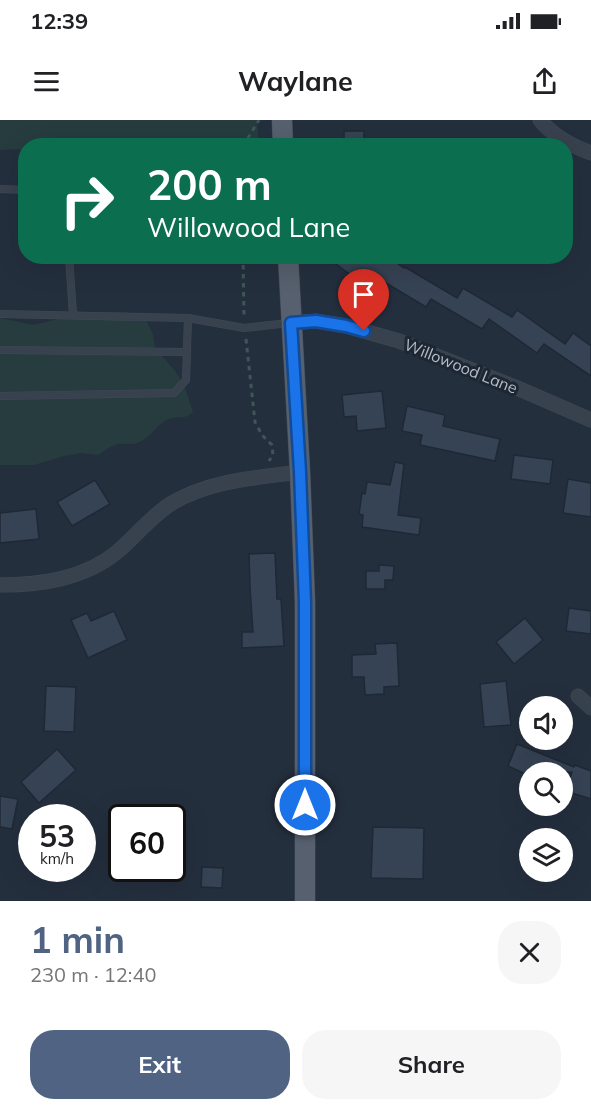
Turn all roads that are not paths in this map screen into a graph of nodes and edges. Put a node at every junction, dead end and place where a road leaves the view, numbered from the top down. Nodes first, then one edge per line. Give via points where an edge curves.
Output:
1 (282, 120) edge
2 (540, 120) edge
3 (283, 138) edge
4 (561, 138) edge
5 (573, 144) edge
6 (591, 153) edge
7 (0, 189) edge
8 (18, 190) edge
9 (70, 264) edge
10 (288, 264) edge
11 (0, 314) edge
12 (73, 315) junction
13 (188, 318) junction
14 (291, 323) junction
15 (0, 350) edge
16 (187, 352) junction
17 (0, 396) edge
18 (591, 420) edge
19 (300, 472) junction
20 (0, 585) edge
21 (578, 696) dead end
22 (591, 708) edge
23 (305, 901) edge

1 - 3 main road
2 - 4 street
5 - 6 street
7 - 8 lane
9 - 12 lane
10 - 14 main road
11 - 12 lane
12 - 13 lane
13 - 14 lane via 244,327
13 - 16 lane
14 - 18 street, Willowood Lane via 316,321 346,326 399,341
14 - 19 main road
15 - 16 lane
16 - 17 lane via 186,380 174,393
19 - 20 street via 219,483 194,492 154,516 97,565 53,581
19 - 23 main road via 305,602
21 - 22 street

